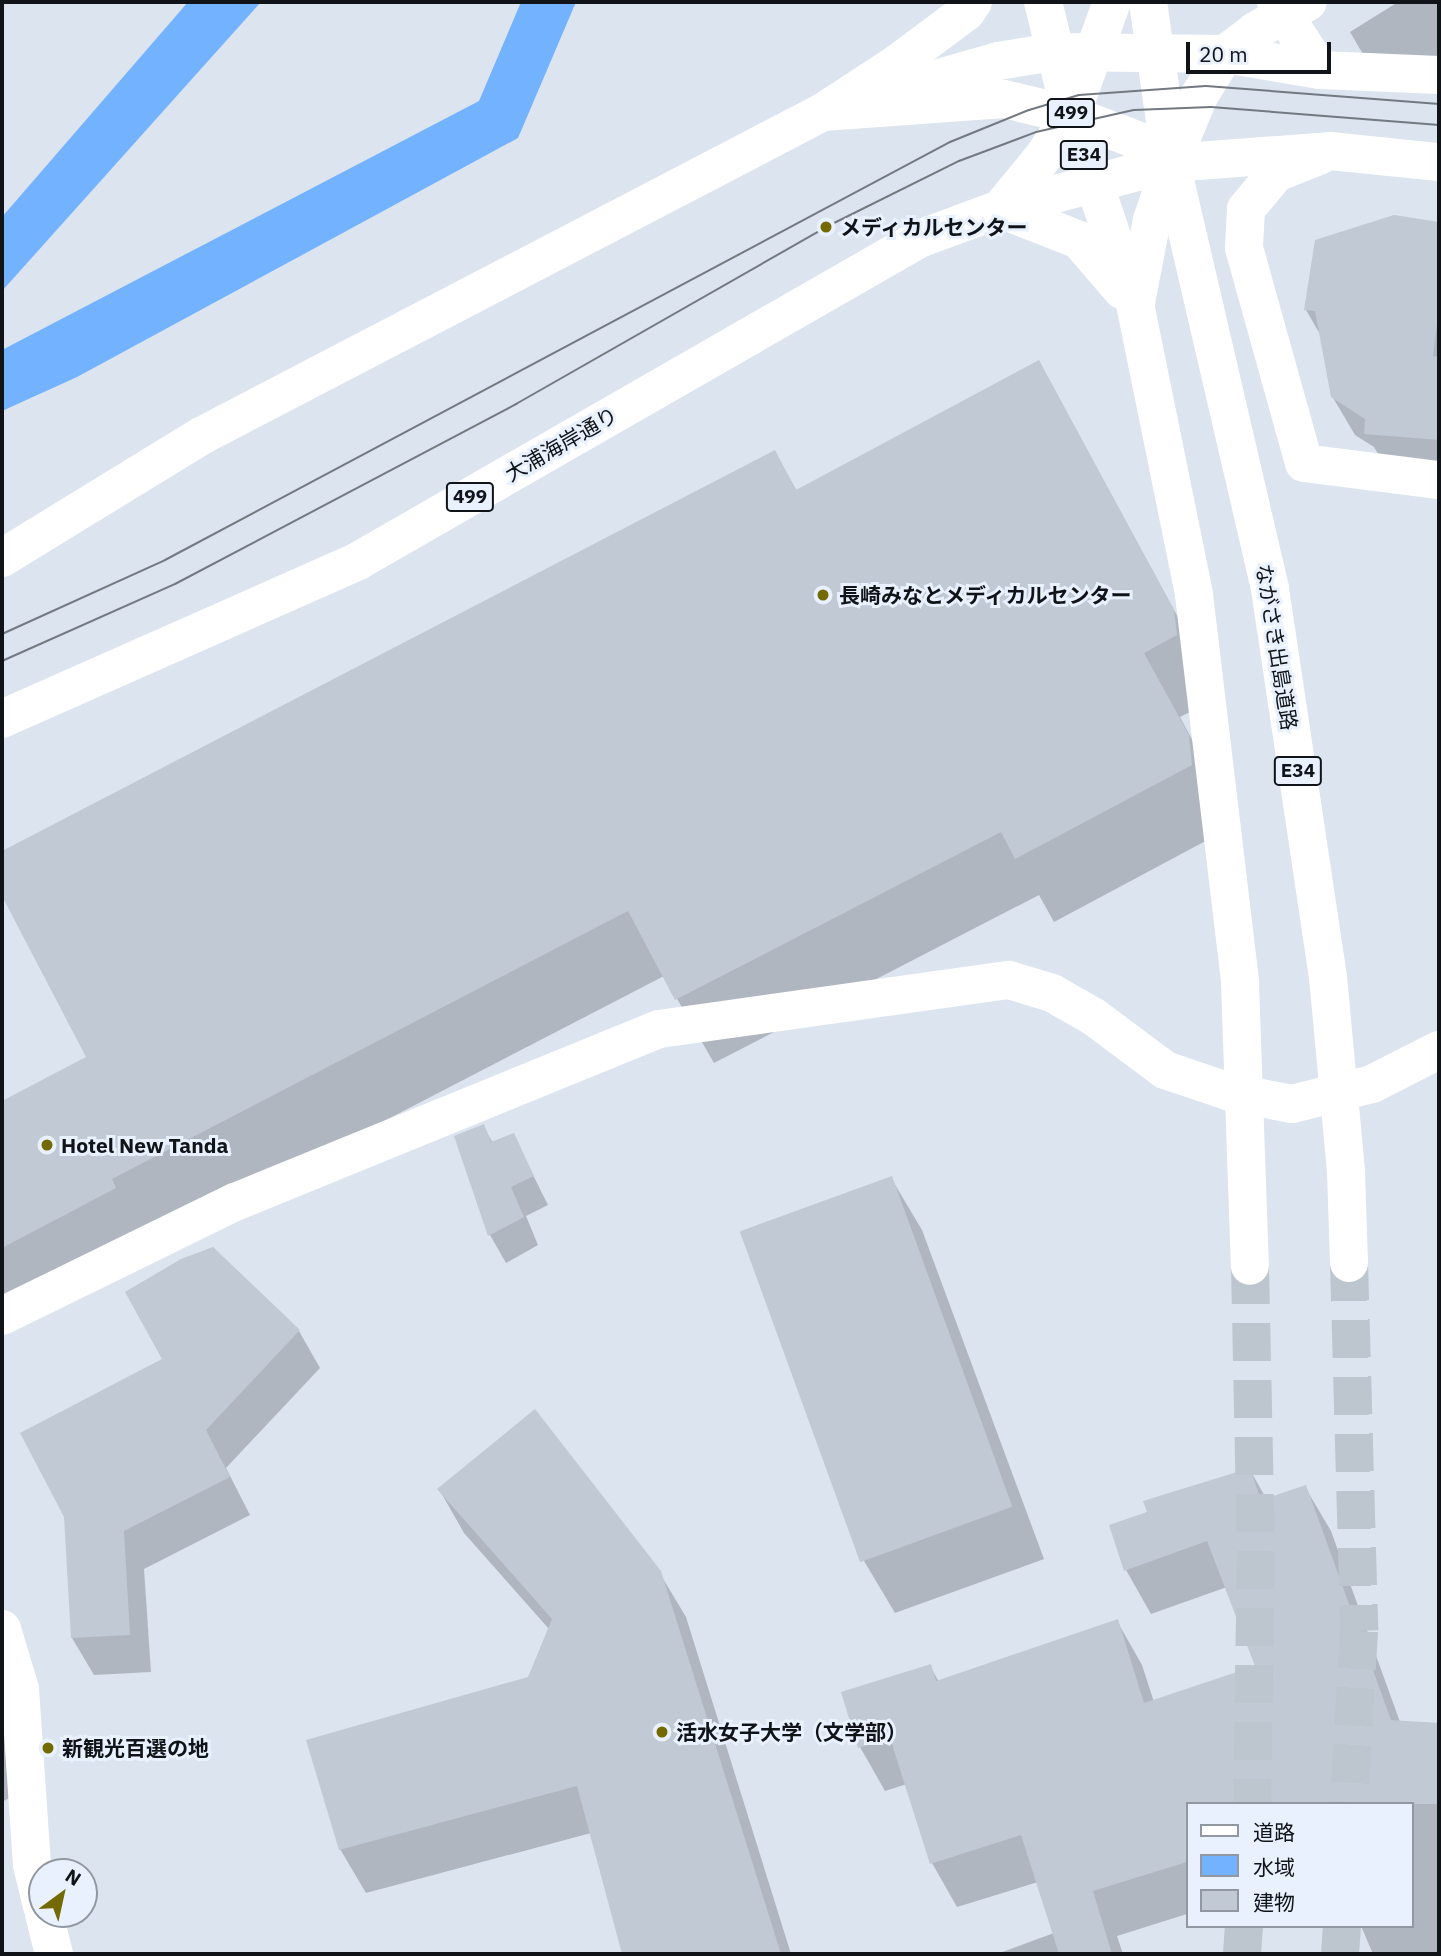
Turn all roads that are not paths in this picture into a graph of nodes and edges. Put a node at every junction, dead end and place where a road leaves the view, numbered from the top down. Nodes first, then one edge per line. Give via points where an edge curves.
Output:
1 (973, 2) edge
2 (1043, 2) edge
3 (1112, 2) edge
4 (1148, 2) edge
5 (1289, 6) edge
6 (1097, 51) junction
7 (1157, 51) junction
8 (1054, 52) junction
9 (1225, 54) junction
10 (1320, 70) junction
11 (1439, 75) edge
12 (822, 112) junction
13 (1070, 114) junction
14 (1330, 151) junction
15 (1439, 162) edge
16 (1171, 163) junction
17 (1093, 183) junction
18 (1000, 209) junction
19 (1135, 304) junction
20 (1439, 480) edge
21 (2, 558) edge
22 (2, 719) edge
23 (1439, 1050) edge
24 (1349, 1263) tunnel mouth
25 (1250, 1266) tunnel mouth
26 (2, 1317) edge
27 (2, 1629) edge
28 (32, 1858) edge
29 (48, 1928) edge
30 (54, 1954) edge

1 - 12 main road via 895,65
2 - 8 main road, ながさき出島道路 / E34
3 - 6 main road, 499
4 - 7 main road, ながさき出島道路
5 - 9 main road
5 - 10 main road
6 - 7 main road
6 - 8 main road
6 - 13 main road, 499
7 - 9 main road
7 - 16 main road, ながさき出島道路
8 - 12 main road via 998,61
8 - 13 main road, ながさき出島道路 / E34
9 - 10 main road
9 - 16 main road via 1199,96
10 - 11 main road
12 - 13 main road via 1004,99
12 - 21 main road via 203,435
13 - 16 main road via 1148,144
13 - 17 main road, ながさき出島道路 / E34
13 - 18 main road, 499 via 1043,157
14 - 15 main road, 大浦海岸通り
14 - 16 main road, 大浦海岸通り
14 - 20 main road via 1276,173 1246,209 1244,248 1304,463
16 - 17 main road, 大浦海岸通り
16 - 19 main road, ながさき出島道路 / E34 via 1152,220
16 - 24 main road, ながさき出島道路 / E34 via 1270,589 1328,977 1346,1171
17 - 18 main road, 大浦海岸通り
17 - 19 main road, ながさき出島道路 / E34
18 - 19 main road via 1079,240
18 - 22 main road, 大浦海岸通り / 499 via 919,239 358,561
19 - 25 main road, ながさき出島道路 / E34 via 1194,595 1218,767 1240,983
23 - 26 main road via 1372,1084 1292,1104 1230,1092 1164,1070 1094,1017 1052,993 1009,980 659,1029 235,1202
27 - 28 main road via 20,1689
29 - 30 main road

